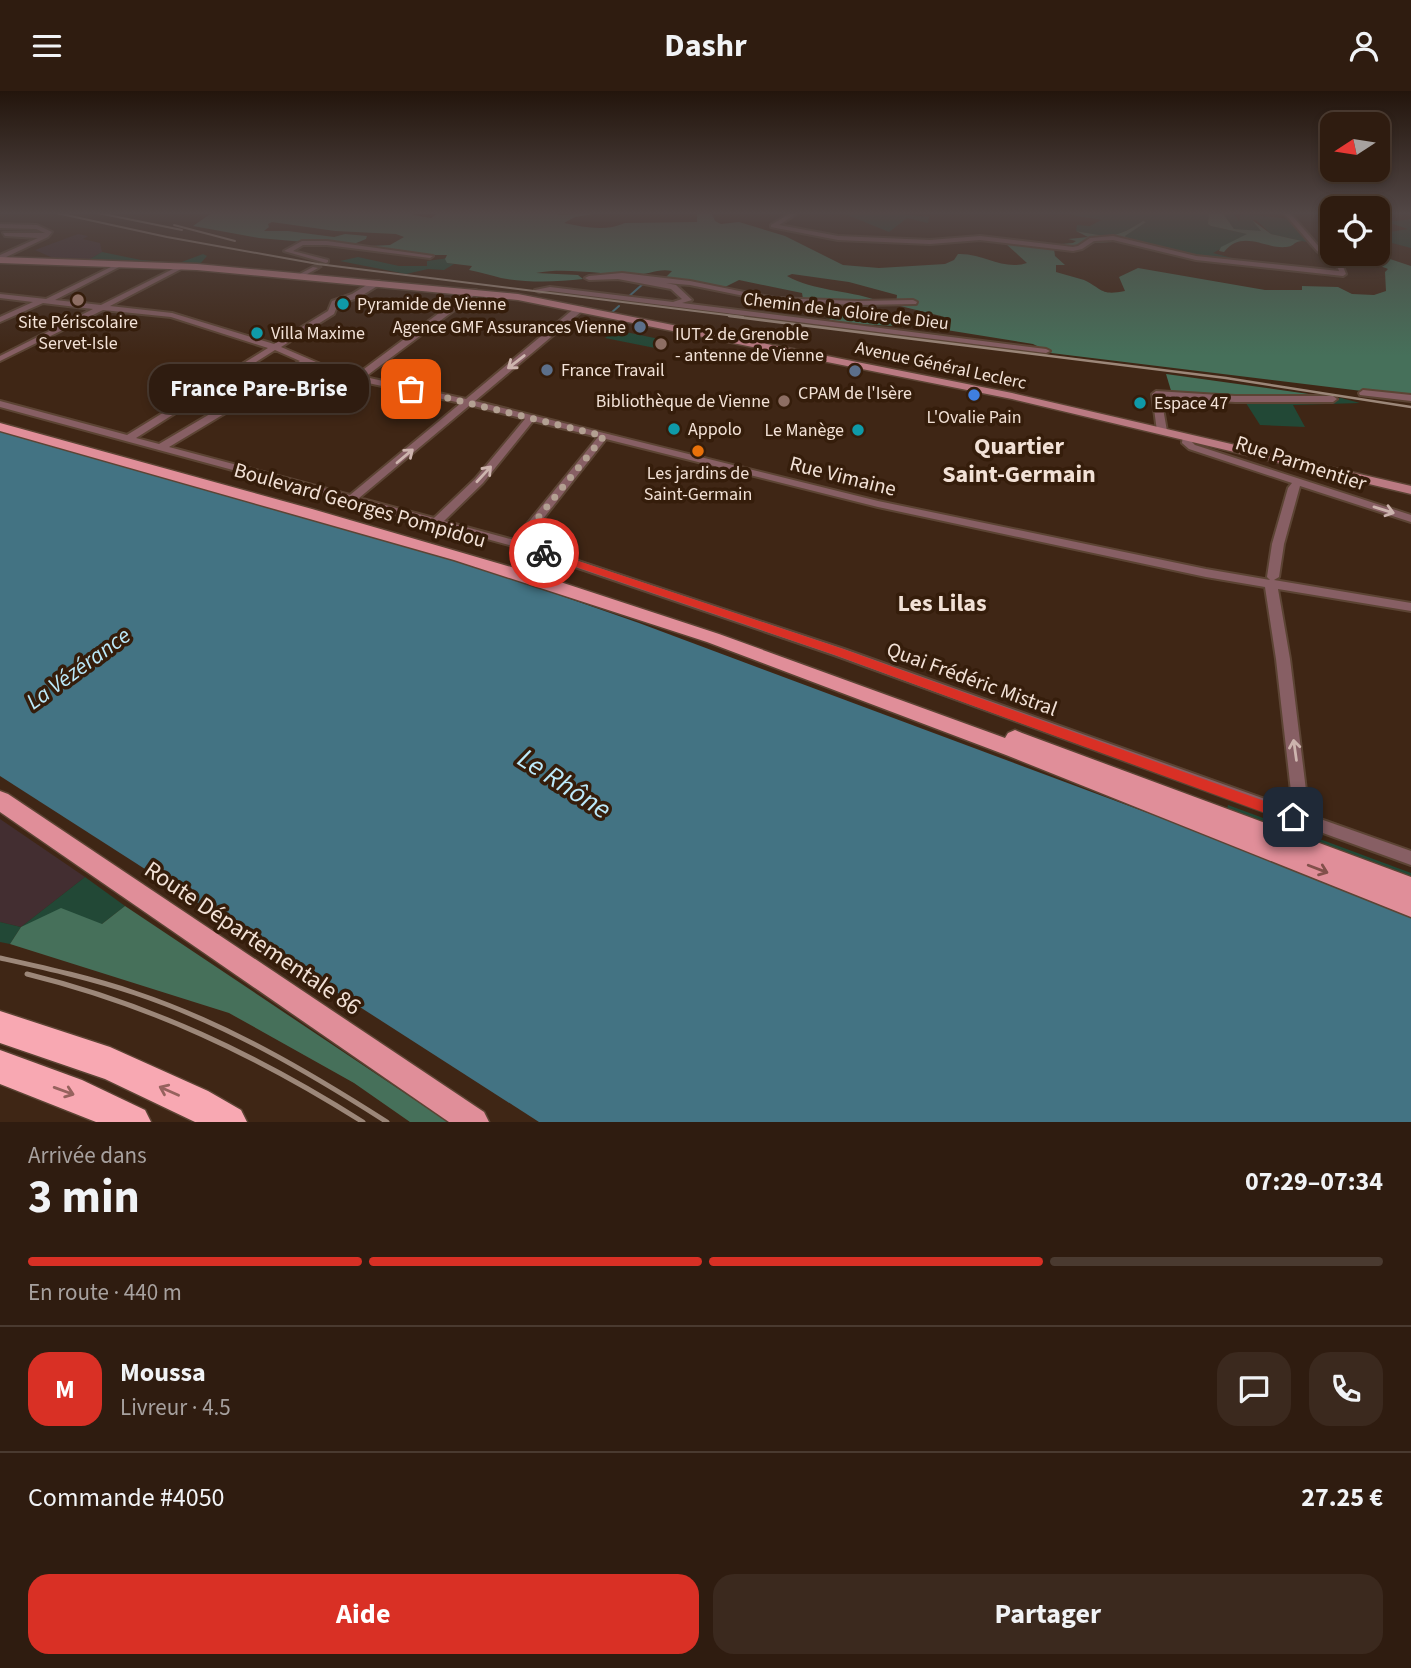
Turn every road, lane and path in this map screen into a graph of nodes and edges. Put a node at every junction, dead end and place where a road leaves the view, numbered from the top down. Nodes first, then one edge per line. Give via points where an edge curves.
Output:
1 (59, 260) edge
2 (323, 260) edge
3 (1215, 260) edge
4 (1333, 260) edge
5 (326, 261) dead end
6 (102, 264) junction
7 (119, 265) junction
8 (183, 267) junction
9 (314, 268) tunnel mouth
10 (300, 277) junction
11 (376, 283) junction
12 (473, 292) junction
13 (533, 294) junction
14 (0, 296) edge
15 (31, 299) junction
16 (44, 301) junction
17 (641, 301) junction
18 (914, 302) dead end
19 (351, 305) dead end
20 (104, 307) junction
21 (579, 309) junction
22 (332, 311) junction
23 (0, 320) edge
24 (275, 347) junction
25 (1046, 351) dead end
26 (0, 359) edge
27 (306, 361) junction
28 (358, 379) junction
29 (1363, 393) dead end
30 (1411, 398) edge
31 (1333, 399) dead end
32 (467, 402) junction
33 (0, 404) edge
34 (0, 418) edge
35 (531, 418) junction
36 (0, 427) edge
37 (1162, 431) junction
38 (604, 436) junction
39 (1186, 437) junction
40 (128, 439) junction
41 (161, 447) junction
42 (1297, 483) junction
43 (1411, 490) edge
44 (352, 499) junction
45 (1411, 519) edge
46 (436, 522) junction
47 (517, 544) junction
48 (1272, 580) junction
49 (1411, 607) edge
50 (0, 800) edge
51 (1302, 818) junction
52 (1411, 858) edge
53 (1411, 888) edge
54 (1411, 906) edge
55 (0, 1027) edge
56 (0, 1067) edge
57 (133, 1122) edge
58 (229, 1122) edge
59 (474, 1122) edge

1 - 6 main road, Avenue Général Leclerc
2 - 5 street
3 - 4 street via 1343,274
6 - 7 main road, Avenue Général Leclerc
6 - 15 street
7 - 8 main road, Avenue Général Leclerc
7 - 16 street
8 - 10 main road, Avenue Général Leclerc
8 - 20 street
9 - 10 street
10 - 11 main road, Avenue Général Leclerc
11 - 12 main road, Avenue Général Leclerc
11 - 22 street via 335,303
12 - 13 main road, Avenue Général Leclerc
12 - 28 street
13 - 17 street, Chemin de la Gloire de Dieu via 546,288
13 - 21 main road, Avenue Général Leclerc
14 - 15 street
15 - 16 street
16 - 20 street
16 - 23 street
17 - 18 street, Chemin de la Gloire de Dieu via 688,300 673,287 618,277 589,278 622,275 690,283 774,300
17 - 25 street, Chemin de la Gloire de Dieu
19 - 22 street
20 - 24 street, Rue Vimaine via 172,315
20 - 26 street
21 -> 32 street
21 - 37 main road, Avenue Général Leclerc
22 - 24 street
24 - 27 street, Rue Vimaine
24 - 40 street
27 - 28 street, Rue Vimaine
27 - 41 street
28 - 32 street, Rue Vimaine
29 - 30 street
31 - 37 street via 1156,394
32 - 35 street, Rue Vimaine
44 -> 32 street
33 - 40 street
34 - 53 main road, Boulevard Georges Pompidou via 641,603 851,676
35 - 38 street, Rue Vimaine
46 -> 35 street via 479,481
36 -> 54 main road, Boulevard Georges Pompidou via 614,604 784,663
37 - 39 main road, Avenue Général Leclerc
38 - 47 street
38 - 48 street, Rue Vimaine via 954,522
39 - 42 street, Rue Parmentier via 1192,447
39 - 43 main road, Avenue Général Leclerc
40 - 41 street
41 - 44 street
42 -> 45 street, Rue Parmentier
42 - 48 street
44 - 46 street
46 - 47 street
47 - 51 street, Quai Frédéric Mistral via 839,652
48 - 49 street, Rue Vimaine
51 -> 48 street
50 - 59 main road, Route Départementale 86
51 - 52 street, Quai Frédéric Mistral
58 -> 55 highway via 110,1064
56 -> 57 highway via 82,1097

